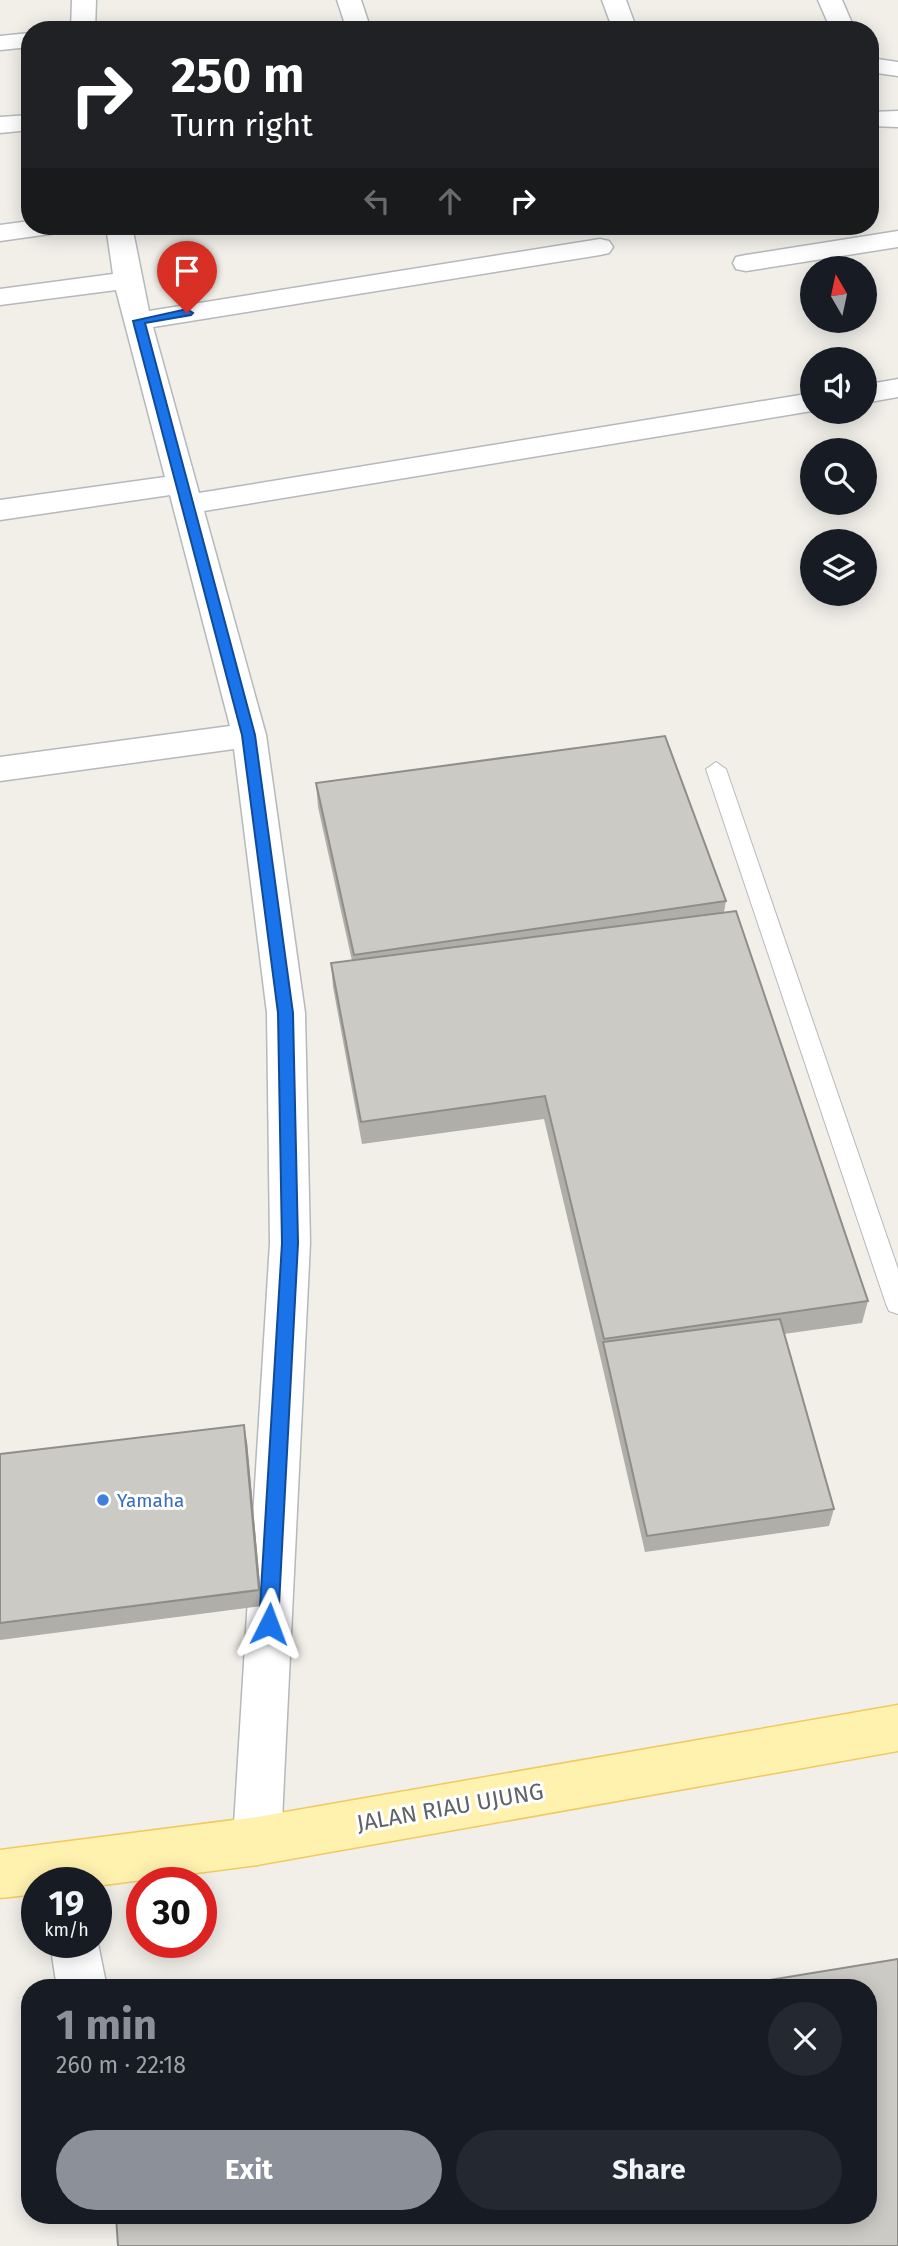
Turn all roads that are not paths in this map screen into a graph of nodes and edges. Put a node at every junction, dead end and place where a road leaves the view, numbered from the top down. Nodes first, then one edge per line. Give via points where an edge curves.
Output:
1 (84, 0) edge
2 (349, 0) edge
3 (614, 0) edge
4 (830, 0) edge
5 (83, 21) edge
6 (356, 21) edge
7 (622, 21) edge
8 (839, 21) edge
9 (21, 41) edge
10 (0, 43) edge
11 (879, 66) edge
12 (898, 69) edge
13 (884, 119) edge
14 (21, 123) edge
15 (0, 125) edge
16 (898, 143) edge
17 (21, 230) edge
18 (0, 233) edge
19 (120, 235) edge
20 (898, 239) edge
21 (600, 247) dead end
22 (746, 263) dead end
23 (127, 280) junction
24 (0, 297) edge
25 (138, 321) junction
26 (898, 388) edge
27 (877, 392) edge
28 (800, 404) edge
29 (183, 495) junction
30 (0, 510) edge
31 (248, 735) junction
32 (0, 769) edge
33 (716, 769) dead end
34 (898, 1304) edge
35 (898, 1728) edge
36 (257, 1842) junction
37 (111, 1867) edge
38 (0, 1874) edge
39 (21, 1874) edge
40 (77, 1958) edge
41 (81, 1979) edge

1 - 5 street
2 - 6 street
3 - 7 street
4 - 8 street
9 - 10 street
11 - 12 street
13 - 16 street
14 - 15 street
17 - 18 street
19 - 23 street
20 - 22 street
21 - 25 street
23 - 24 street
23 - 25 street
25 - 29 street
26 - 27 street
28 - 29 street
29 - 30 street
29 - 31 street
31 - 32 street
31 - 36 street via 286,1013 290,1243
33 - 34 lane
35 - 36 main road, JALAN RIAU UJUNG
36 - 37 main road, JALAN RIAU UJUNG
38 - 39 main road, JALAN RIAU UJUNG
40 - 41 street

